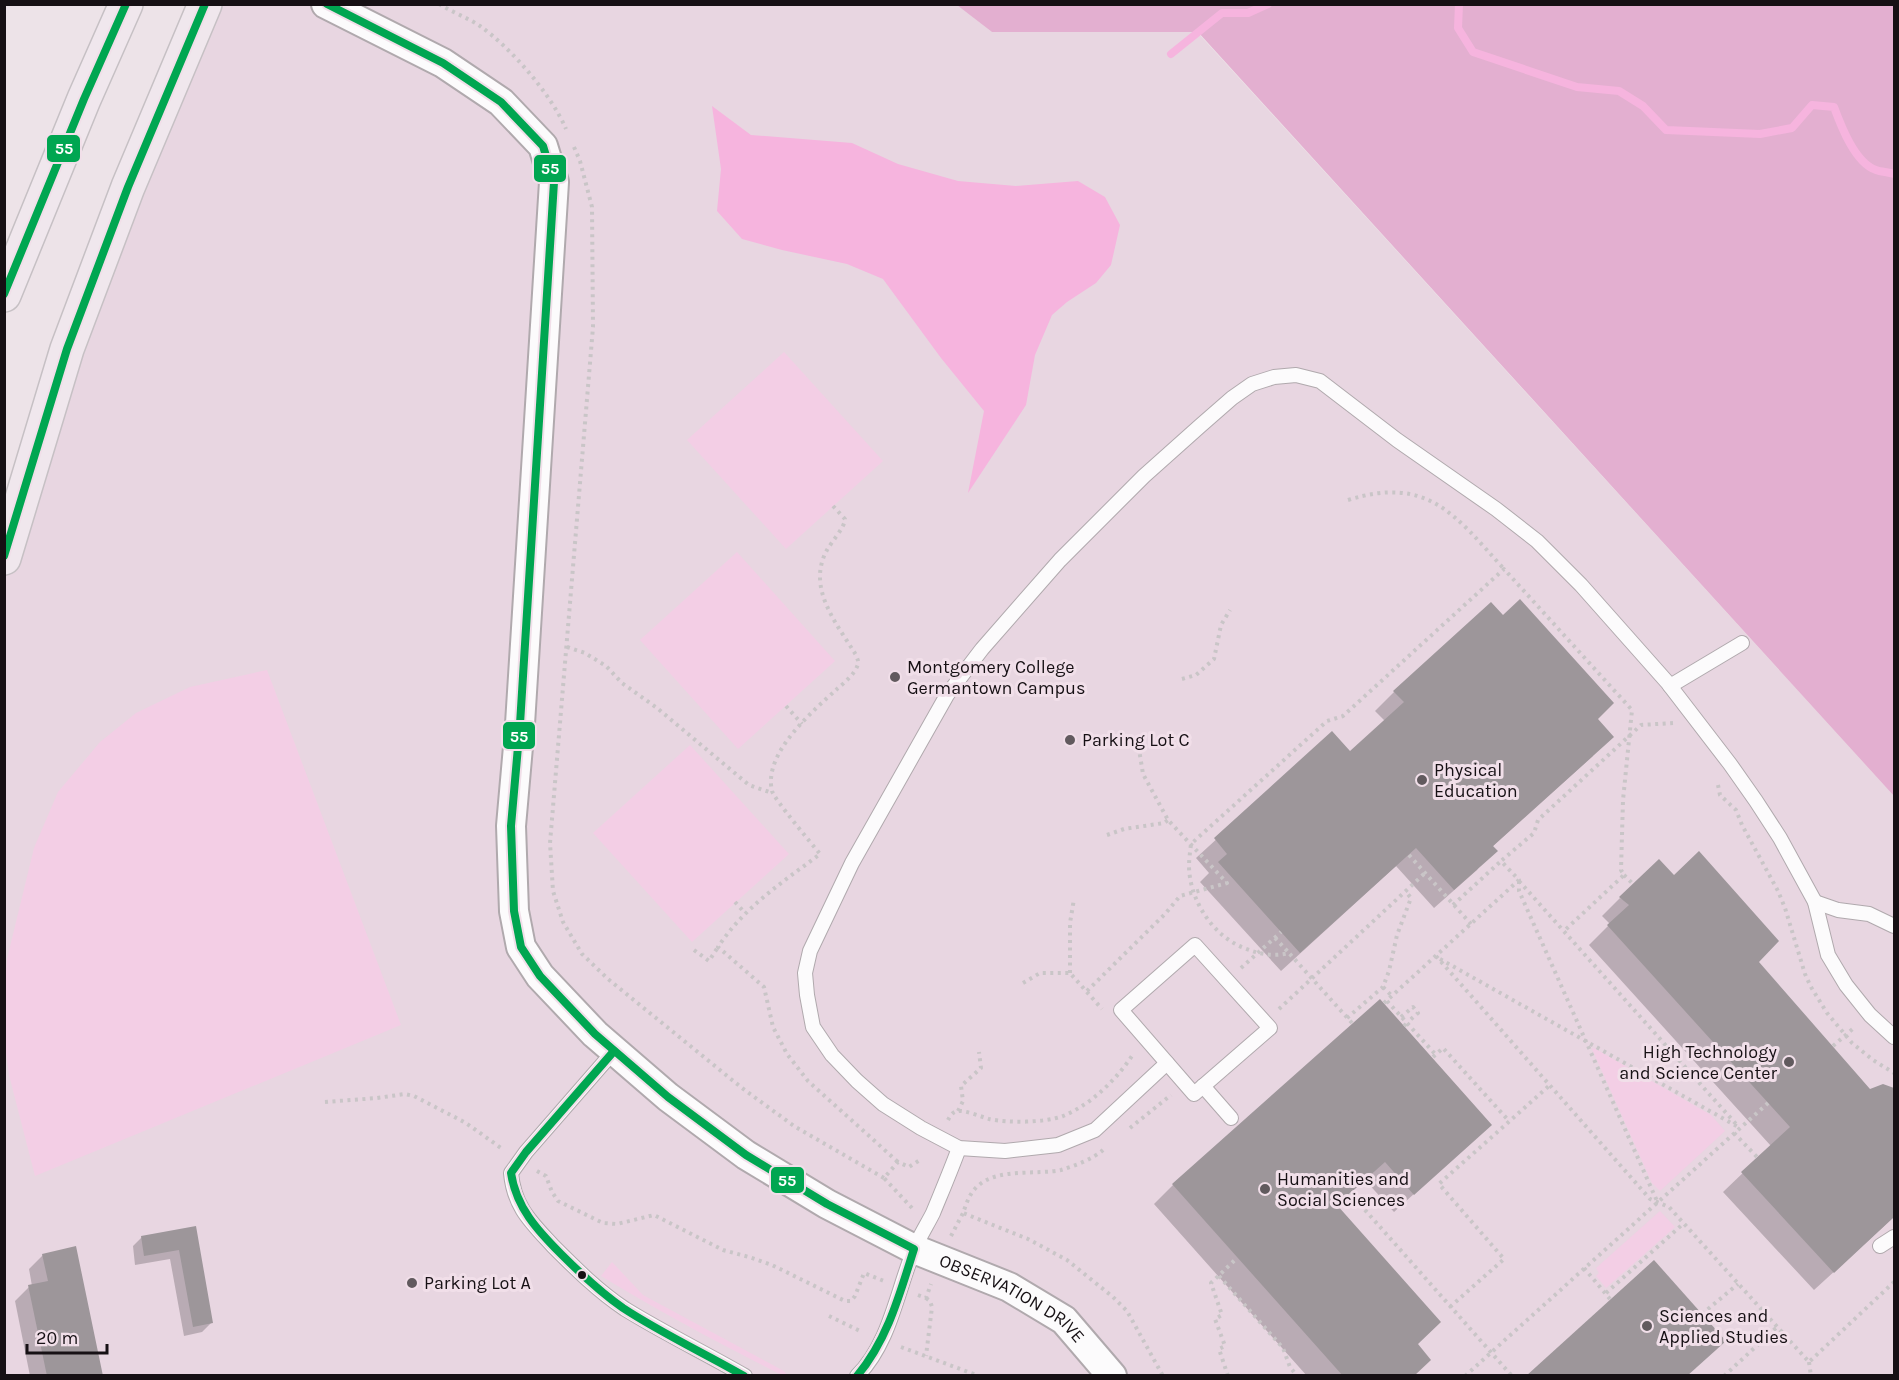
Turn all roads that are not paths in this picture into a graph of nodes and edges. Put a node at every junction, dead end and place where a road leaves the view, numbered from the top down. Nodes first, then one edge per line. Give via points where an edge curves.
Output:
1 (126, 4) edge
2 (205, 4) edge
3 (326, 4) edge
4 (4, 295) edge
5 (4, 558) edge
6 (1742, 643) dead end
7 (1670, 686) junction
8 (1815, 902) junction
9 (1894, 926) edge
10 (1894, 1037) edge
11 (614, 1051) junction
12 (1167, 1063) junction
13 (1203, 1086) junction
14 (1231, 1118) dead end
15 (959, 1148) junction
16 (1894, 1237) edge
17 (1880, 1246) dead end
18 (914, 1249) junction
19 (745, 1376) edge
20 (857, 1376) edge
21 (1112, 1376) edge

1 - 4 main road
2 - 5 main road via 128,187 67,349
3 - 11 street, OBSERVATION DRIVE via 443,63 501,102 543,146 554,182 511,826 514,911 521,948 540,976
6 - 7 lane
7 - 8 lane via 1780,838
7 - 15 lane via 1538,541 1320,381 1296,375 1252,384 1144,476 1060,560 947,695 852,862 810,951 805,973 813,1027 832,1055 883,1104
8 - 9 lane via 1869,914
8 - 10 lane via 1828,955 1846,985
11 - 18 street, OBSERVATION DRIVE via 746,1155 827,1204
11 - 19 lane via 526,1152 511,1173 512,1188 526,1217 596,1286 625,1309
12 - 13 lane via 1194,1094
12 - 13 lane via 1121,1010 1195,945 1270,1028
12 - 15 lane via 1095,1130 1058,1145 1005,1151
13 - 14 lane
15 - 18 lane
16 - 17 lane
18 - 20 lane via 880,1342
18 - 21 street, OBSERVATION DRIVE via 1009,1287 1064,1320

